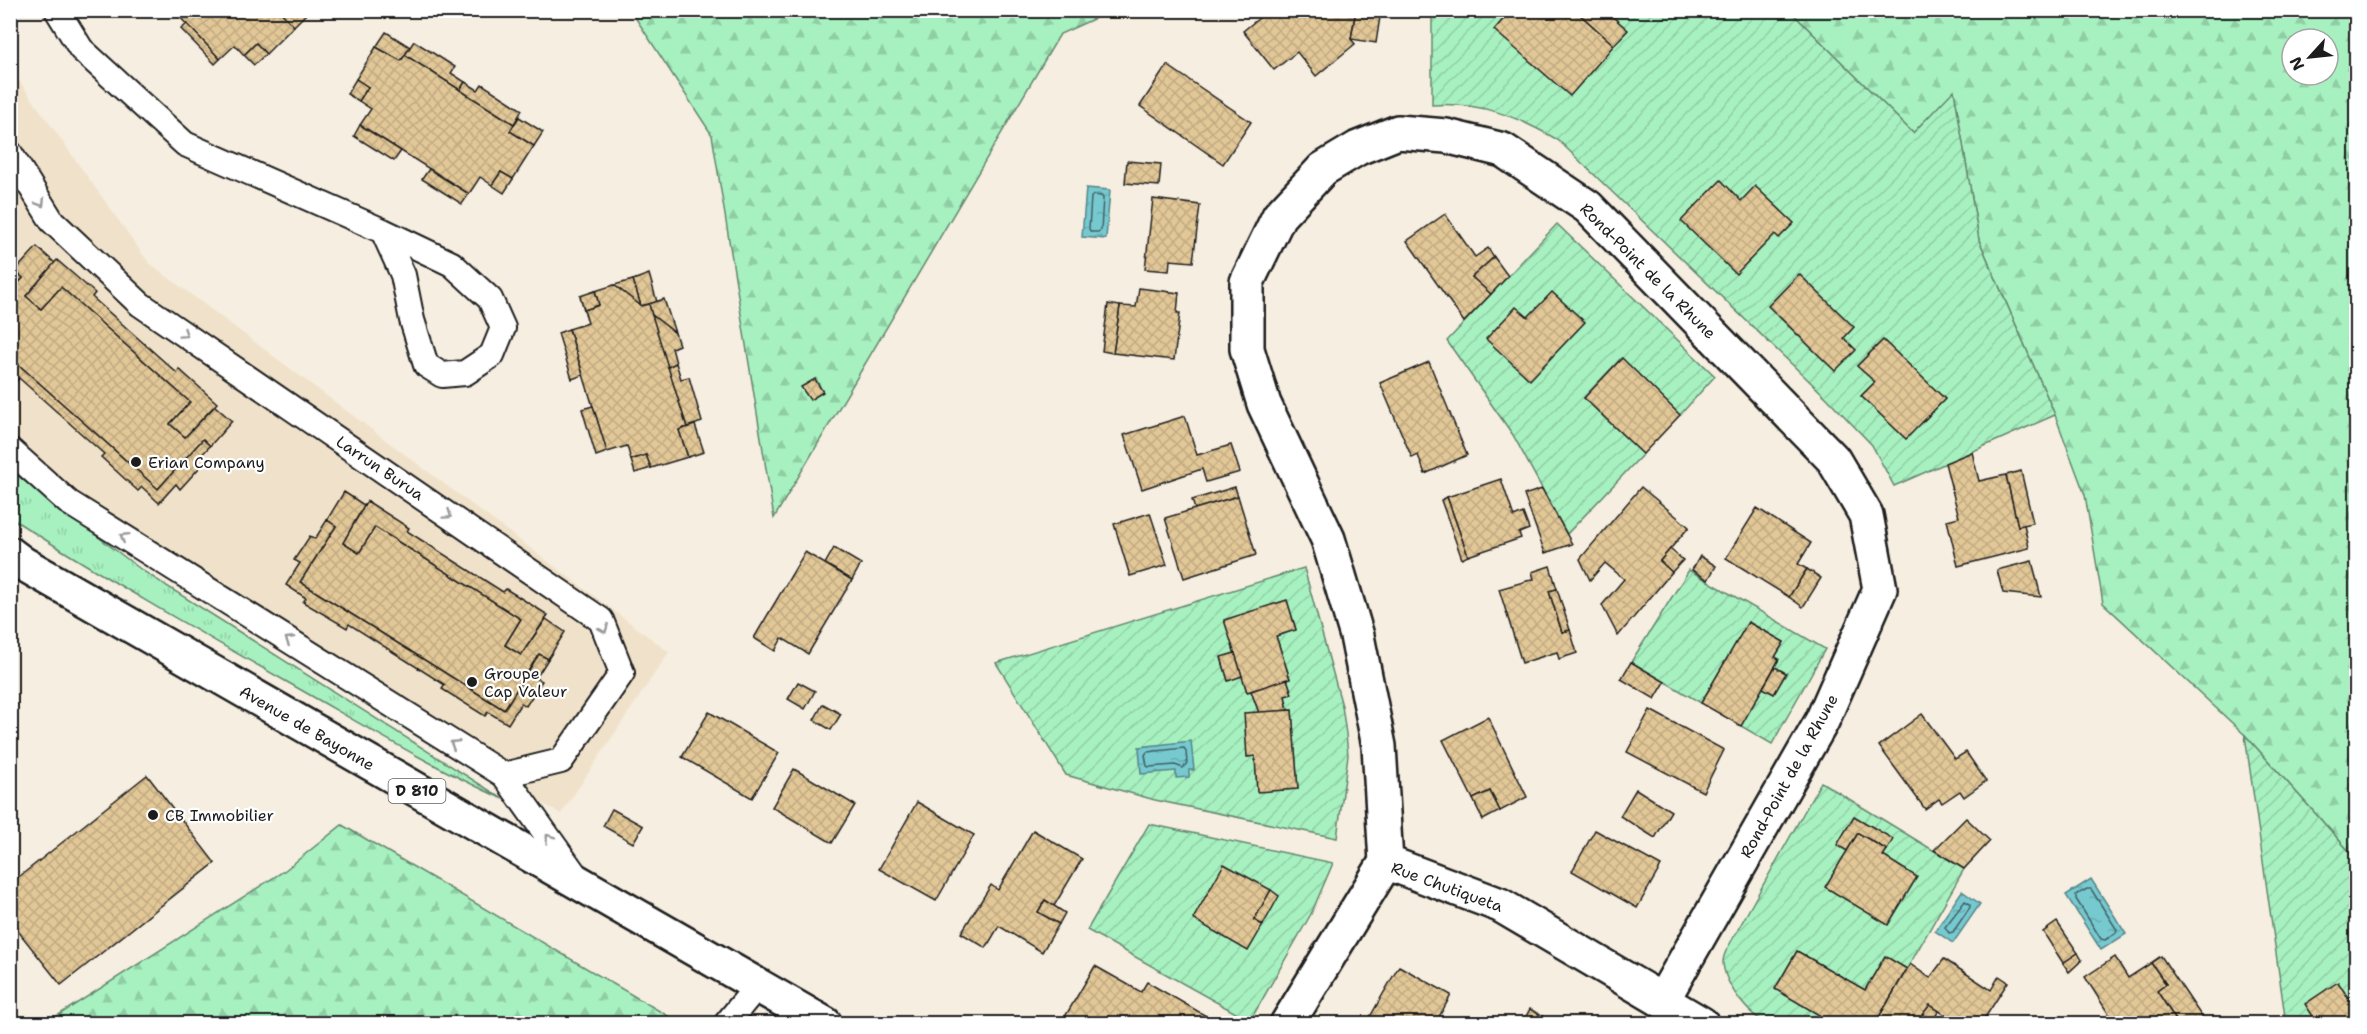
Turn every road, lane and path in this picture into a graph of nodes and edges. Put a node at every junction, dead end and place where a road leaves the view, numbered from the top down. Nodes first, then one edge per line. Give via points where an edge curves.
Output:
1 (57, 10) edge
2 (10, 153) edge
3 (383, 231) junction
4 (10, 450) edge
5 (10, 554) edge
6 (504, 775) junction
7 (1386, 862) junction
8 (583, 885) junction
9 (758, 985) junction
10 (1662, 1001) junction
11 (726, 1023) edge
12 (825, 1023) edge
13 (1287, 1023) edge
14 (1702, 1023) edge

1 - 3 lane via 81,49 185,144
2 -> 6 lane, Larrun Burua via 52,221 140,304 601,620 621,673 561,762
3 - 3 lane via 452,264 490,299 503,328 492,355 465,373 442,375 426,365 403,275
6 -> 4 lane via 68,502
5 - 8 street, Avenue de Bayonne / D 810
8 -> 6 lane
7 - 10 street, Rue Chutiqueta via 1500,905
7 - 10 street, Rond-Point de la Rhune via 1379,746 1357,636 1328,539 1264,404 1247,349 1247,282 1279,216 1323,169 1358,148 1398,132 1446,136 1503,150 1588,207 1833,459 1866,515 1880,589 1822,721
7 - 13 street, Rue Chutiqueta
8 - 9 street, Avenue de Bayonne / D 810
9 - 11 lane
9 - 12 street, Avenue de Bayonne / D 810
10 - 14 street, Rue Chutiqueta

